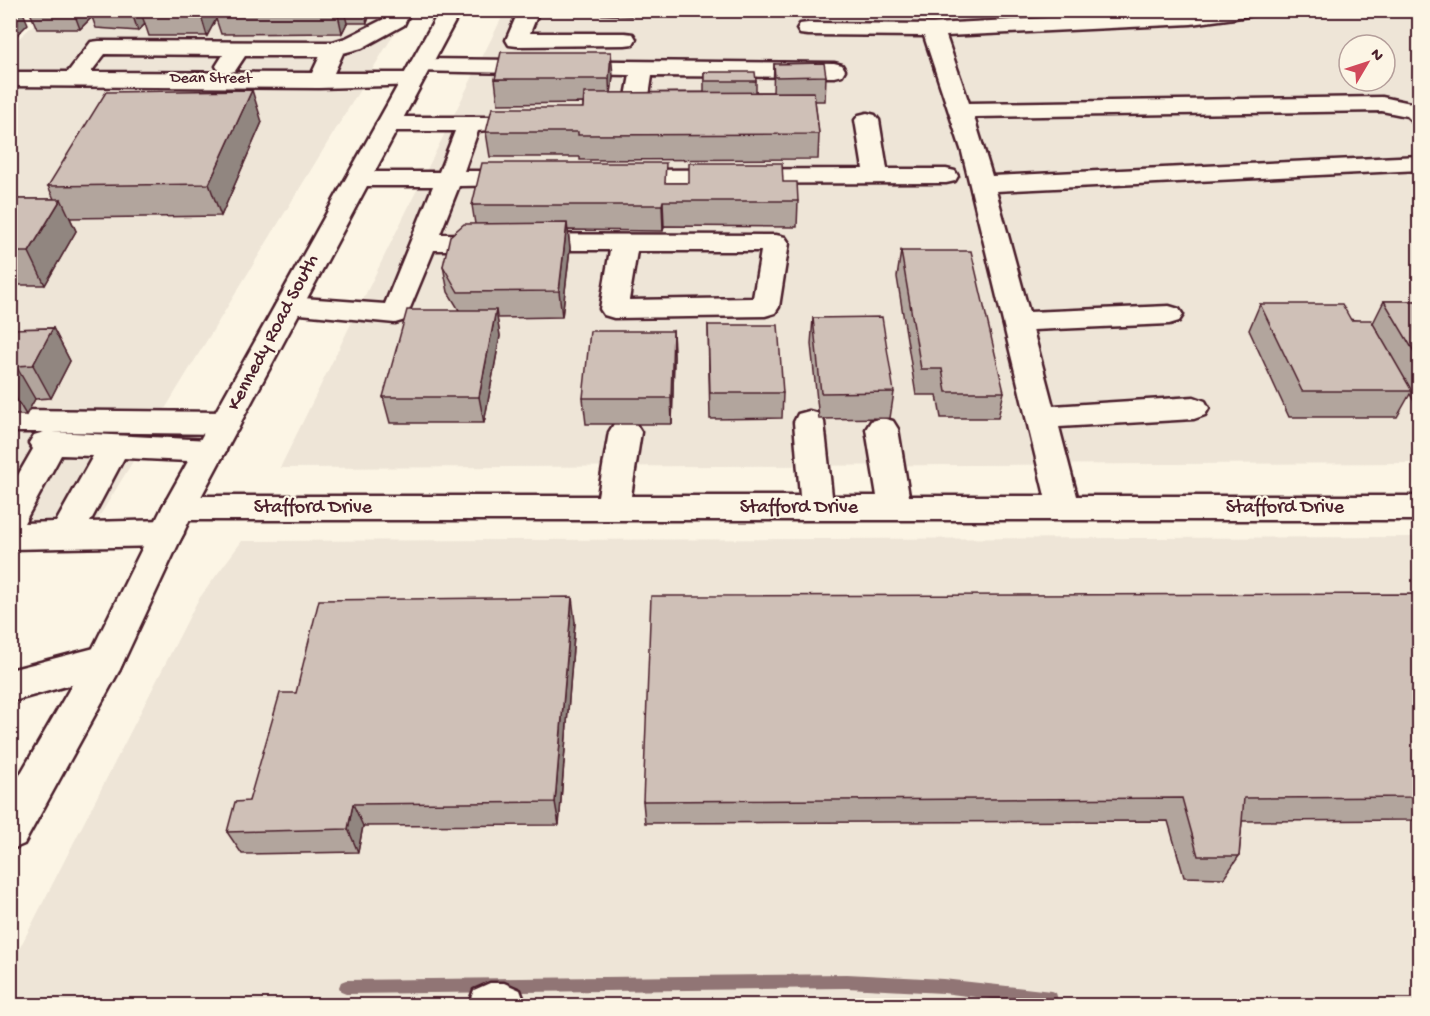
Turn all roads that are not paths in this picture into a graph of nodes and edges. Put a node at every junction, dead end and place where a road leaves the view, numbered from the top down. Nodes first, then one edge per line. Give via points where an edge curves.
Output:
1 (401, 10) edge
2 (451, 10) edge
3 (514, 10) edge
4 (1249, 10) edge
5 (530, 11) edge
6 (150, 29) dead end
7 (807, 29) dead end
8 (933, 30) junction
9 (625, 39) dead end
10 (135, 47) junction
11 (238, 49) junction
12 (334, 49) junction
13 (65, 55) dead end
14 (642, 69) junction
15 (834, 70) dead end
16 (416, 73) junction
17 (10, 79) edge
18 (44, 79) junction
19 (75, 79) junction
20 (218, 79) junction
21 (319, 80) junction
22 (582, 110) edge
23 (960, 110) junction
24 (1419, 116) edge
25 (867, 120) dead end
26 (388, 124) junction
27 (469, 124) junction
28 (513, 124) edge
29 (1419, 163) edge
30 (876, 176) junction
31 (946, 176) dead end
32 (592, 177) edge
33 (449, 178) junction
34 (544, 178) edge
35 (359, 179) junction
36 (981, 184) junction
37 (423, 242) junction
38 (625, 242) junction
39 (289, 306) junction
40 (1169, 315) dead end
41 (1016, 322) junction
42 (1194, 408) dead end
43 (1040, 417) junction
44 (10, 421) edge
45 (809, 422) dead end
46 (226, 423) junction
47 (882, 429) dead end
48 (625, 432) dead end
49 (10, 443) edge
50 (115, 446) junction
51 (210, 451) junction
52 (33, 460) edge
53 (613, 506) junction
54 (817, 508) junction
55 (895, 508) junction
56 (1064, 508) junction
57 (1419, 508) edge
58 (10, 519) edge
59 (173, 521) junction
60 (67, 533) junction
61 (10, 536) edge
62 (106, 660) junction
63 (10, 686) edge
64 (10, 831) edge
65 (490, 1005) edge
66 (504, 1005) edge

1 - 12 street via 397,21
2 - 16 street, Kennedy Road South
3 - 5 street
4 - 8 street via 1191,18
5 - 9 street via 517,40
6 - 10 street
7 - 8 street
8 - 23 street
10 - 11 street
10 - 19 street via 99,47
11 - 12 street
11 - 20 street
12 - 21 street
13 - 18 street
14 - 15 street, Dean Street
14 - 16 street, Dean Street
14 - 22 street via 635,109
16 - 21 street, Dean Street
16 - 26 street, Kennedy Road South
17 - 18 street, Dean Street
18 - 19 street, Dean Street
19 - 20 street, Dean Street
20 - 21 street, Dean Street
23 - 24 street via 1382,104 1415,111
23 - 36 street
25 - 30 street
26 - 27 street
26 - 35 street, Kennedy Road South
27 - 28 street
27 - 33 street
29 - 36 street
30 - 31 street
30 - 32 street
33 - 34 street
33 - 35 street
33 - 37 street
35 - 39 street, Kennedy Road South
36 - 41 street
37 - 38 street
37 - 39 street via 395,314
38 - 38 street via 776,243 765,307 614,309
39 - 46 street, Kennedy Road South
40 - 41 street
41 - 43 street
42 - 43 street
43 - 56 street
44 - 46 street
45 - 54 street
46 - 51 street, Kennedy Road South
47 - 55 street
48 - 53 street
49 - 52 street
50 - 51 street
50 - 52 street
50 - 60 street
51 - 59 street, Kennedy Road South
52 - 58 street
53 - 54 street, Stafford Drive
53 - 59 street, Stafford Drive
54 - 55 street, Stafford Drive
55 - 56 street, Stafford Drive
56 - 57 street, Stafford Drive
59 - 60 street, Stafford Drive
59 - 62 street, Kennedy Road South
60 - 61 street, Stafford Drive
62 - 63 street
62 - 64 street, Kennedy Road South
65 - 66 street

